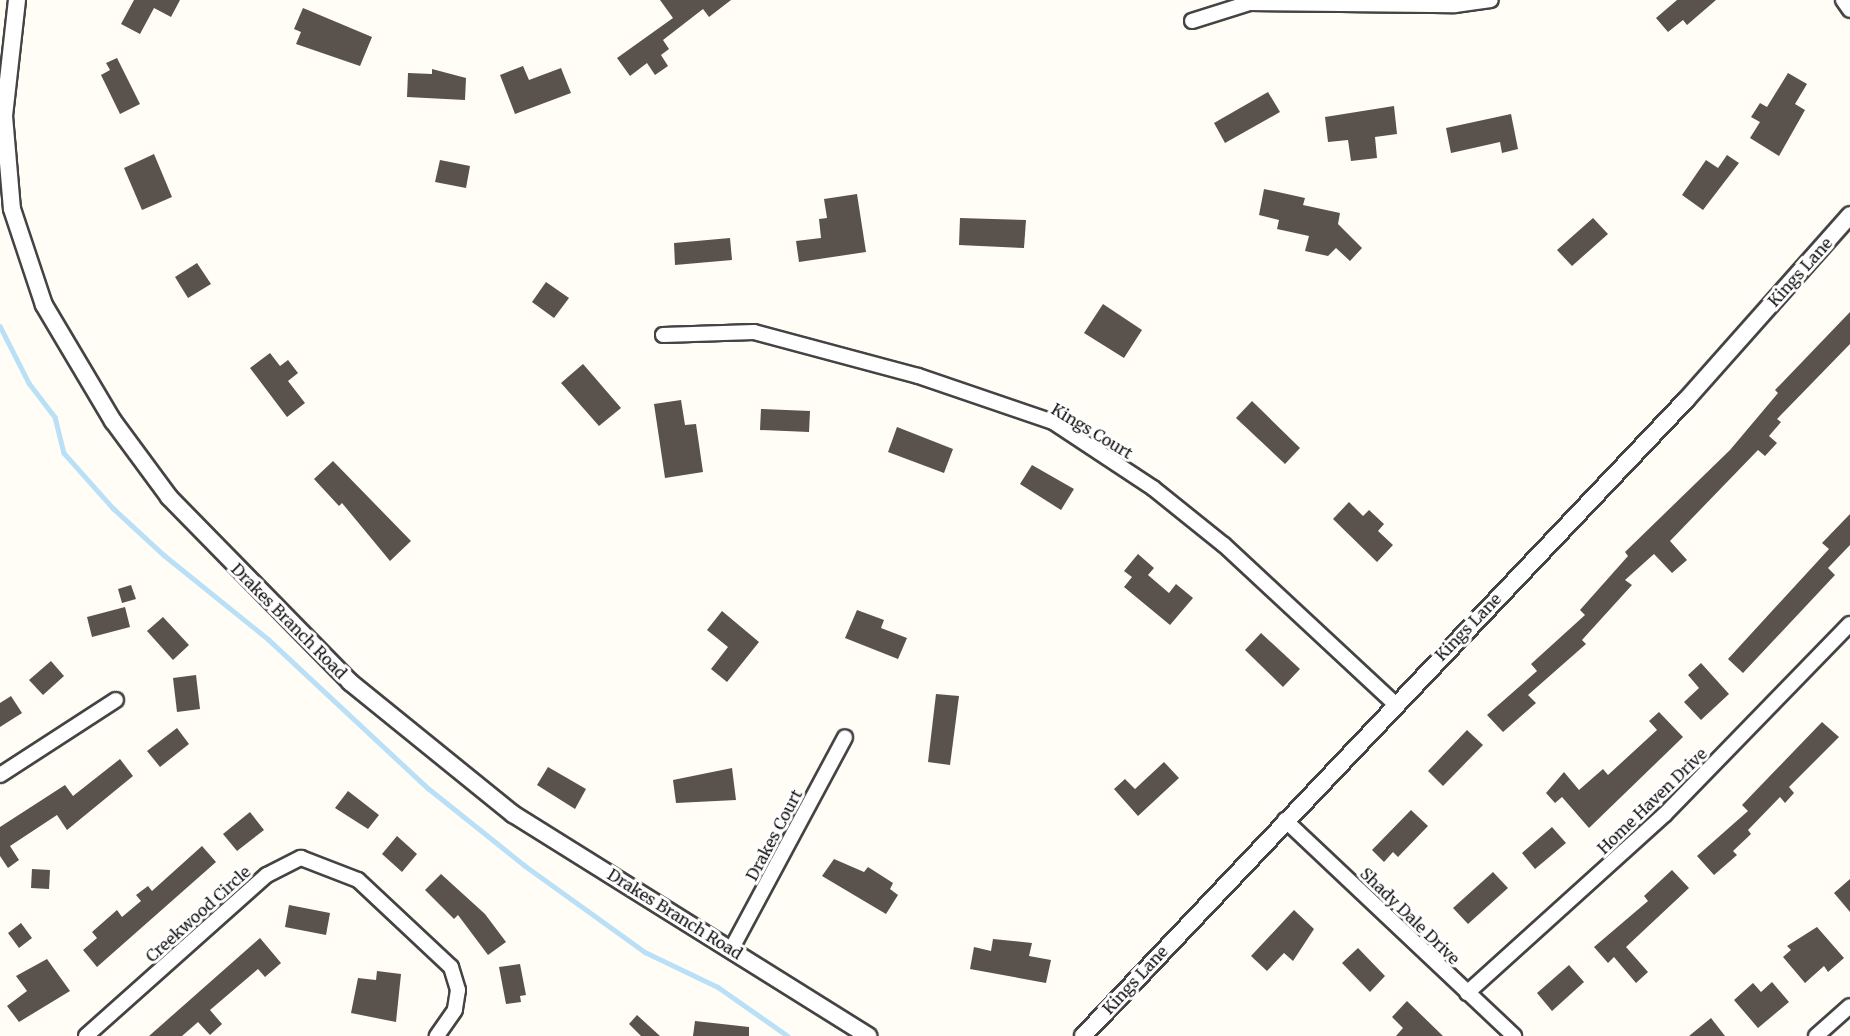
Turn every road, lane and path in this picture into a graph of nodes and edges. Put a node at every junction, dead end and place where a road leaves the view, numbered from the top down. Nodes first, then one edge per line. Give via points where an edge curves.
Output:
1 (17, 0) edge
2 (1491, 0) edge
3 (1843, 0) edge
4 (1850, 10) edge
5 (1192, 21) dead end
6 (1850, 215) edge
7 (663, 335) dead end
8 (1850, 624) edge
9 (116, 700) dead end
10 (1395, 704) junction
11 (845, 737) dead end
12 (0, 775) edge
13 (1285, 820) junction
14 (732, 948) junction
15 (1467, 993) junction
16 (1850, 1006) edge
17 (86, 1036) edge
18 (437, 1036) edge
19 (868, 1036) edge
20 (1083, 1036) edge
21 (1514, 1036) edge
22 (1816, 1036) edge

1 - 14 street, Drakes Branch Road via 12,12 4,116 12,209 44,305 113,421 169,497 350,682 440,758 513,814
2 - 5 street via 1455,5 1250,3
3 - 4 street
6 - 10 street, Kings Lane via 1686,400
7 - 10 street, Kings Court via 754,332 910,374 1053,422 1153,488 1224,545
8 - 15 street, Home Haven Drive via 1665,814
9 - 12 street
10 - 13 street, Kings Lane
11 - 14 street, Drakes Court
13 - 15 street, Shady Dale Drive
13 - 20 street, Kings Lane
14 - 19 street, Drakes Branch Road
15 - 21 street, Shady Dale Drive
16 - 22 street
17 - 18 street, Creekwood Circle via 267,875 301,858 358,880 451,967 458,990 455,1010

